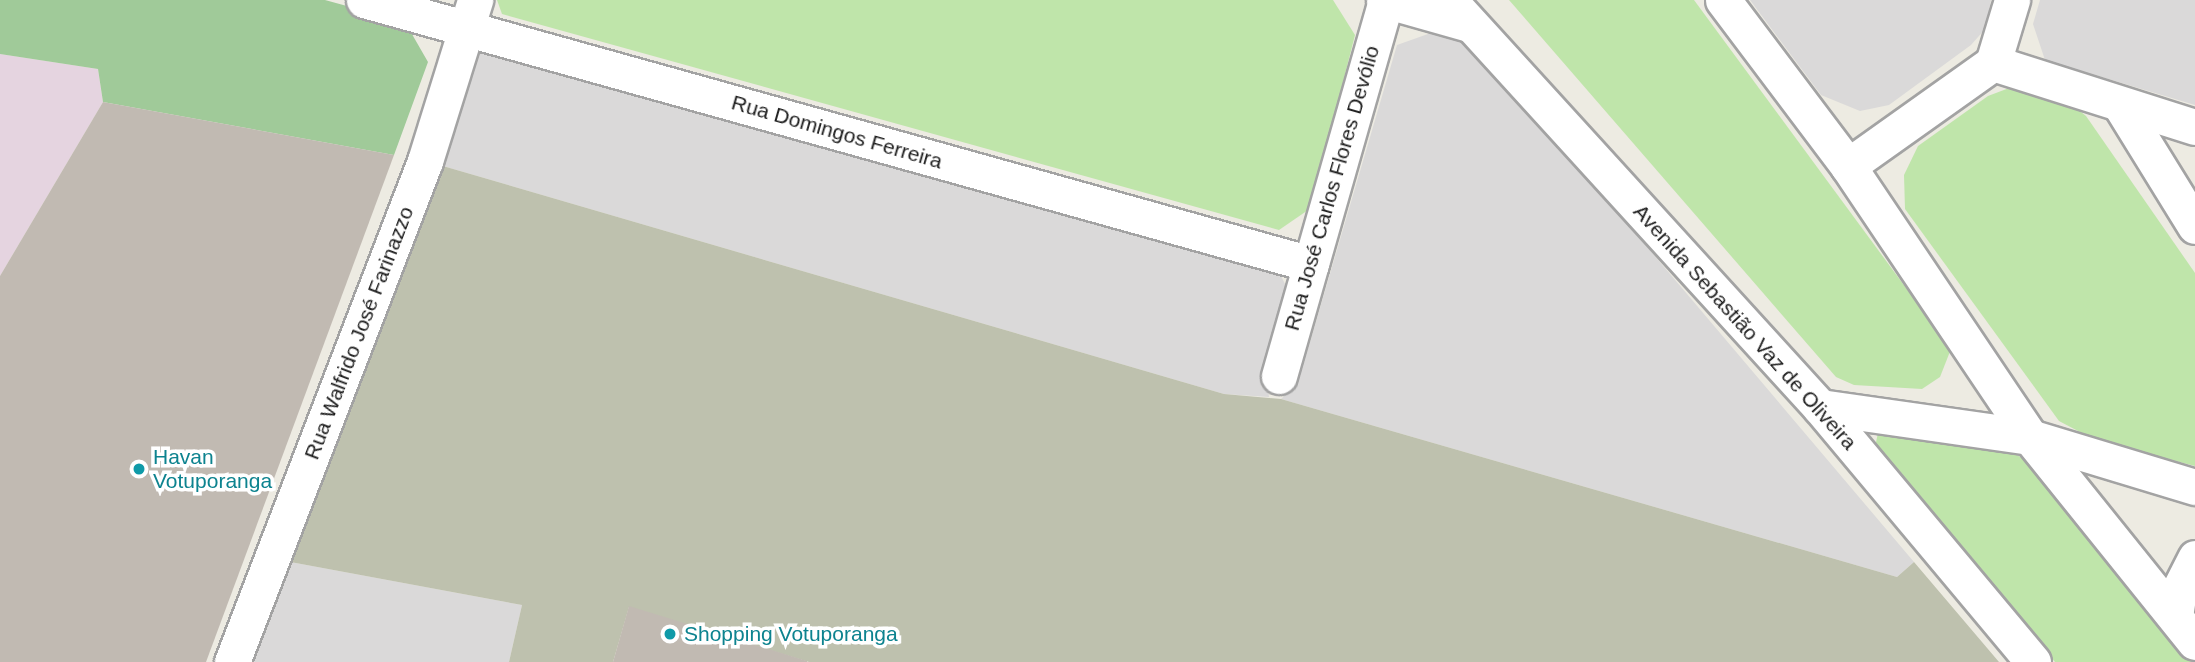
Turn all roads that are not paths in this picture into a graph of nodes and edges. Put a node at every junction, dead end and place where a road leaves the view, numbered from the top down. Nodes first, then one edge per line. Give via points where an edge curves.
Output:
1 (364, 0) edge
2 (1385, 0) edge
3 (1723, 0) edge
4 (2012, 0) edge
5 (1459, 12) edge
6 (470, 14) edge
7 (1993, 63) junction
8 (2121, 106) junction
9 (2195, 127) edge
10 (1848, 166) junction
11 (2195, 226) edge
12 (1311, 264) junction
13 (1279, 376) dead end
14 (1820, 407) junction
15 (2030, 437) junction
16 (2195, 487) edge
17 (2195, 558) edge
18 (2185, 629) edge
19 (232, 662) edge
20 (2033, 662) edge

1 - 6 street, Rua Domingos Ferreira
2 - 5 street
2 - 12 street, Rua José Carlos Flores Devólio
3 - 10 street
4 - 7 street
5 - 14 street, Avenida Sebastião Vaz de Oliveira
6 - 12 street, Rua Domingos Ferreira
6 - 19 street, Rua Walfrido José Farinazzo via 425,161
7 - 8 street
7 - 10 street
8 - 9 street
8 - 11 street
10 - 15 street
12 - 13 street, Rua José Carlos Flores Devólio
14 - 15 street
14 - 20 street, Avenida Sebastião Vaz de Oliveira
15 - 16 street
15 - 18 street
17 - 18 street via 2179,590

